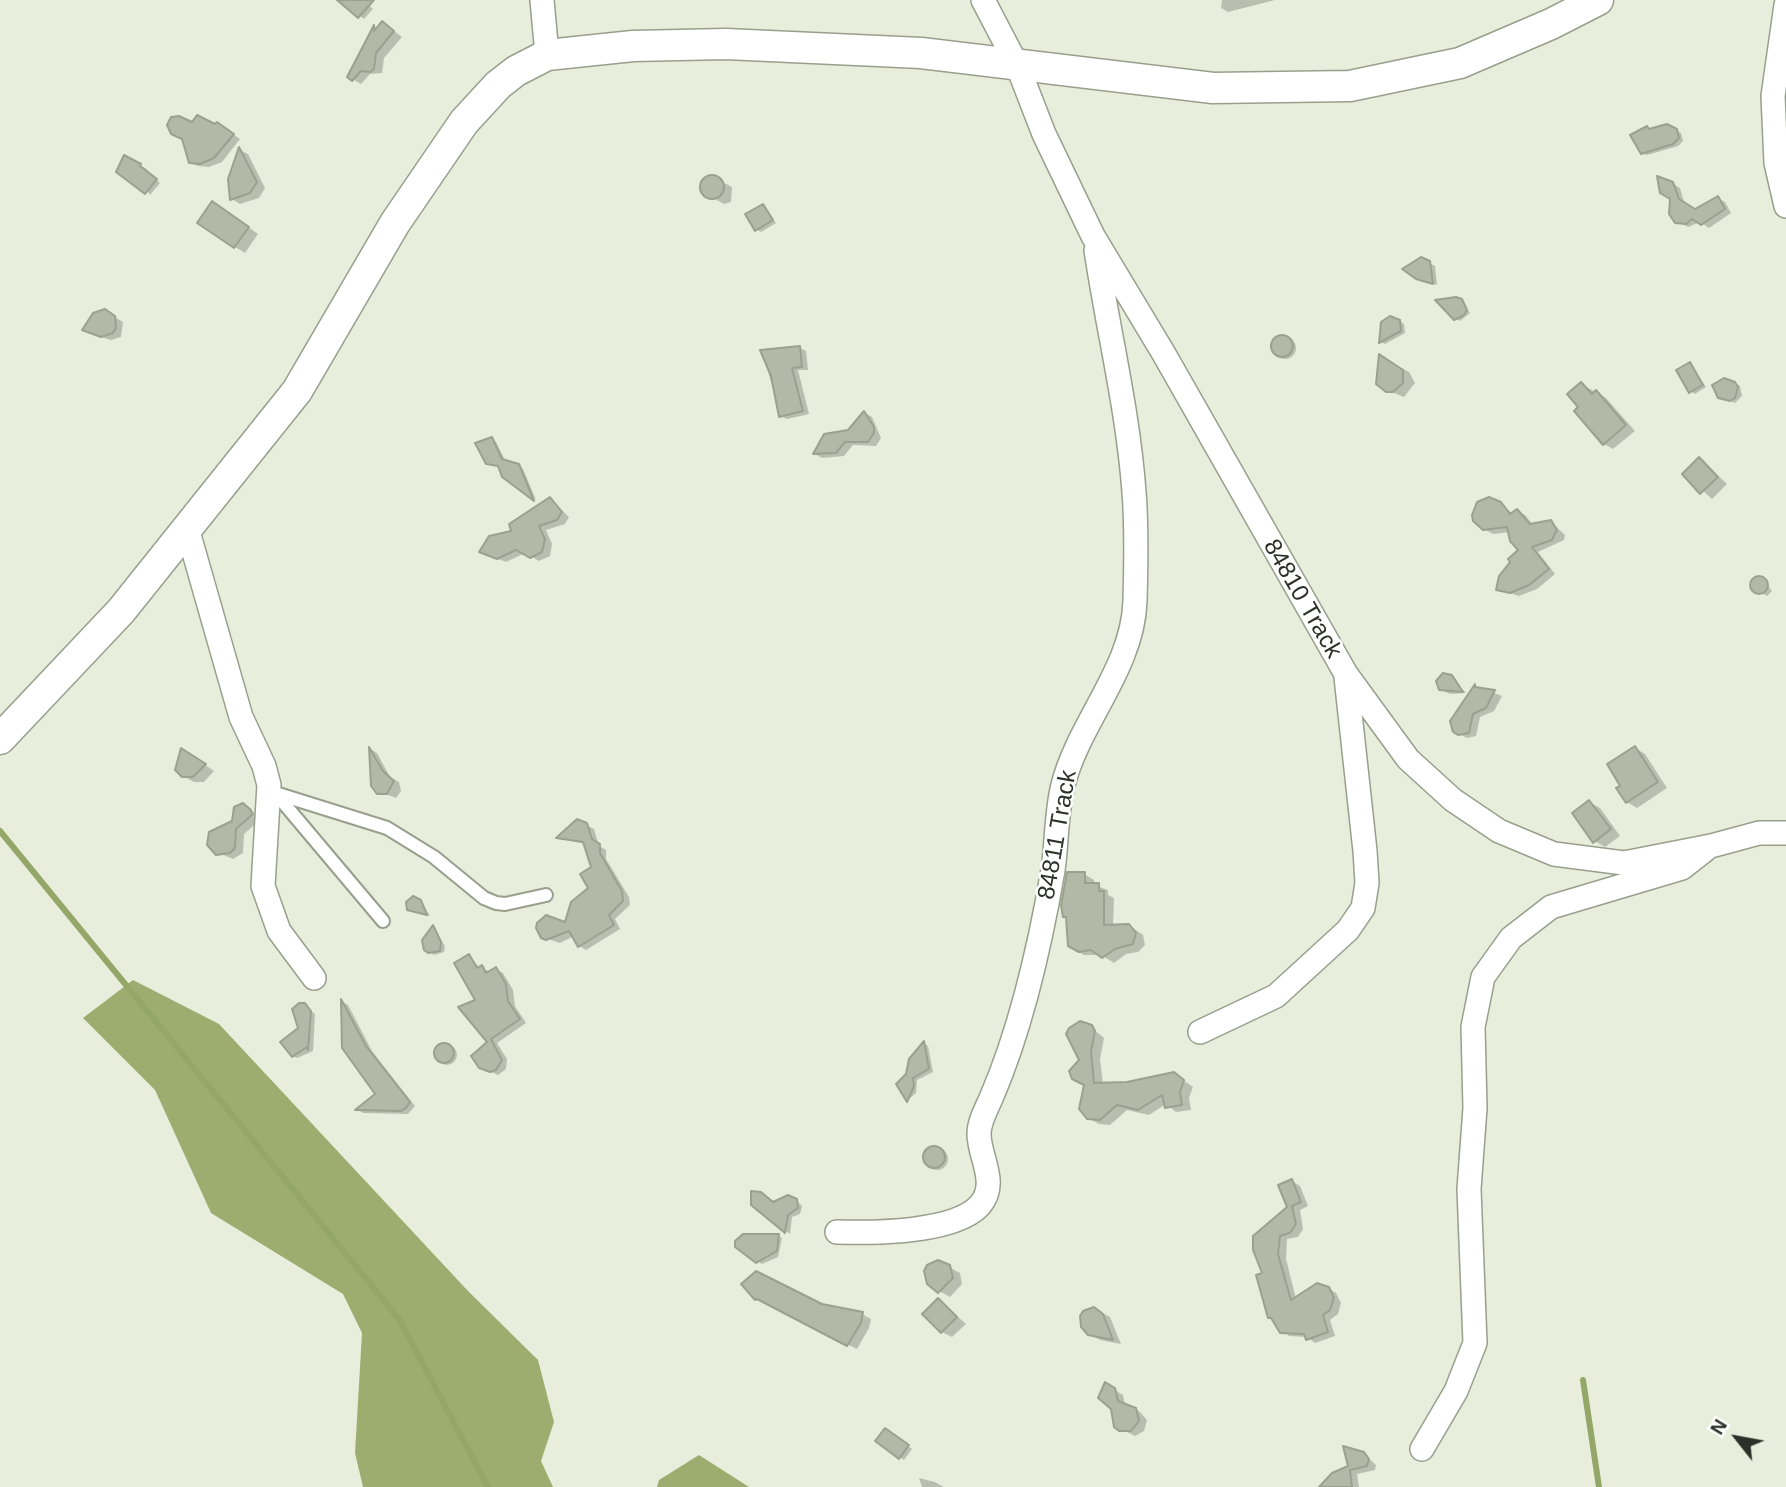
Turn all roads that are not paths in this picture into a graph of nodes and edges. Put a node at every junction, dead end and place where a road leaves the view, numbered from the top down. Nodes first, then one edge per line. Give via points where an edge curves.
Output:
1 (542, 0) edge
2 (983, 0) edge
3 (1598, 0) edge
4 (1786, 5) edge
5 (547, 55) junction
6 (1018, 67) junction
7 (1786, 206) edge
8 (1093, 236) junction
9 (187, 528) junction
10 (1346, 674) junction
11 (0, 740) edge
12 (272, 789) junction
13 (1786, 832) edge
14 (1711, 846) junction
15 (546, 895) dead end
16 (383, 920) dead end
17 (314, 978) dead end
18 (1200, 1032) dead end
19 (838, 1232) dead end
20 (1422, 1449) dead end

1 - 5 street
2 - 6 street, 84810 Track
3 - 6 street via 1460,63 1350,86 1213,88
4 - 7 street via 1773,96 1776,163
5 - 6 street via 633,46 726,44 921,53
5 - 9 street via 498,85 464,122 395,223 297,391
6 - 8 street, 84810 Track
8 - 10 street, 84810 Track
8 - 19 street, 84811 Track via 1135,493 1135,604 1127,645 1063,786 1042,923 1003,1072 979,1130 988,1189 981,1204 965,1217 886,1233
9 - 11 street via 121,611
9 - 12 street via 241,717
10 - 14 street, 84810 Track via 1408,759 1453,800 1499,831 1554,854 1625,863
10 - 18 street via 1365,851 1363,908 1348,930 1276,996
12 - 15 lane via 387,828 496,903
12 - 16 lane
12 - 17 street via 263,886 279,931
13 - 14 street, 84810 Track via 1759,833
14 - 20 street via 1682,868 1551,907 1511,938 1483,977 1474,1027 1469,1189 1475,1343 1456,1391

